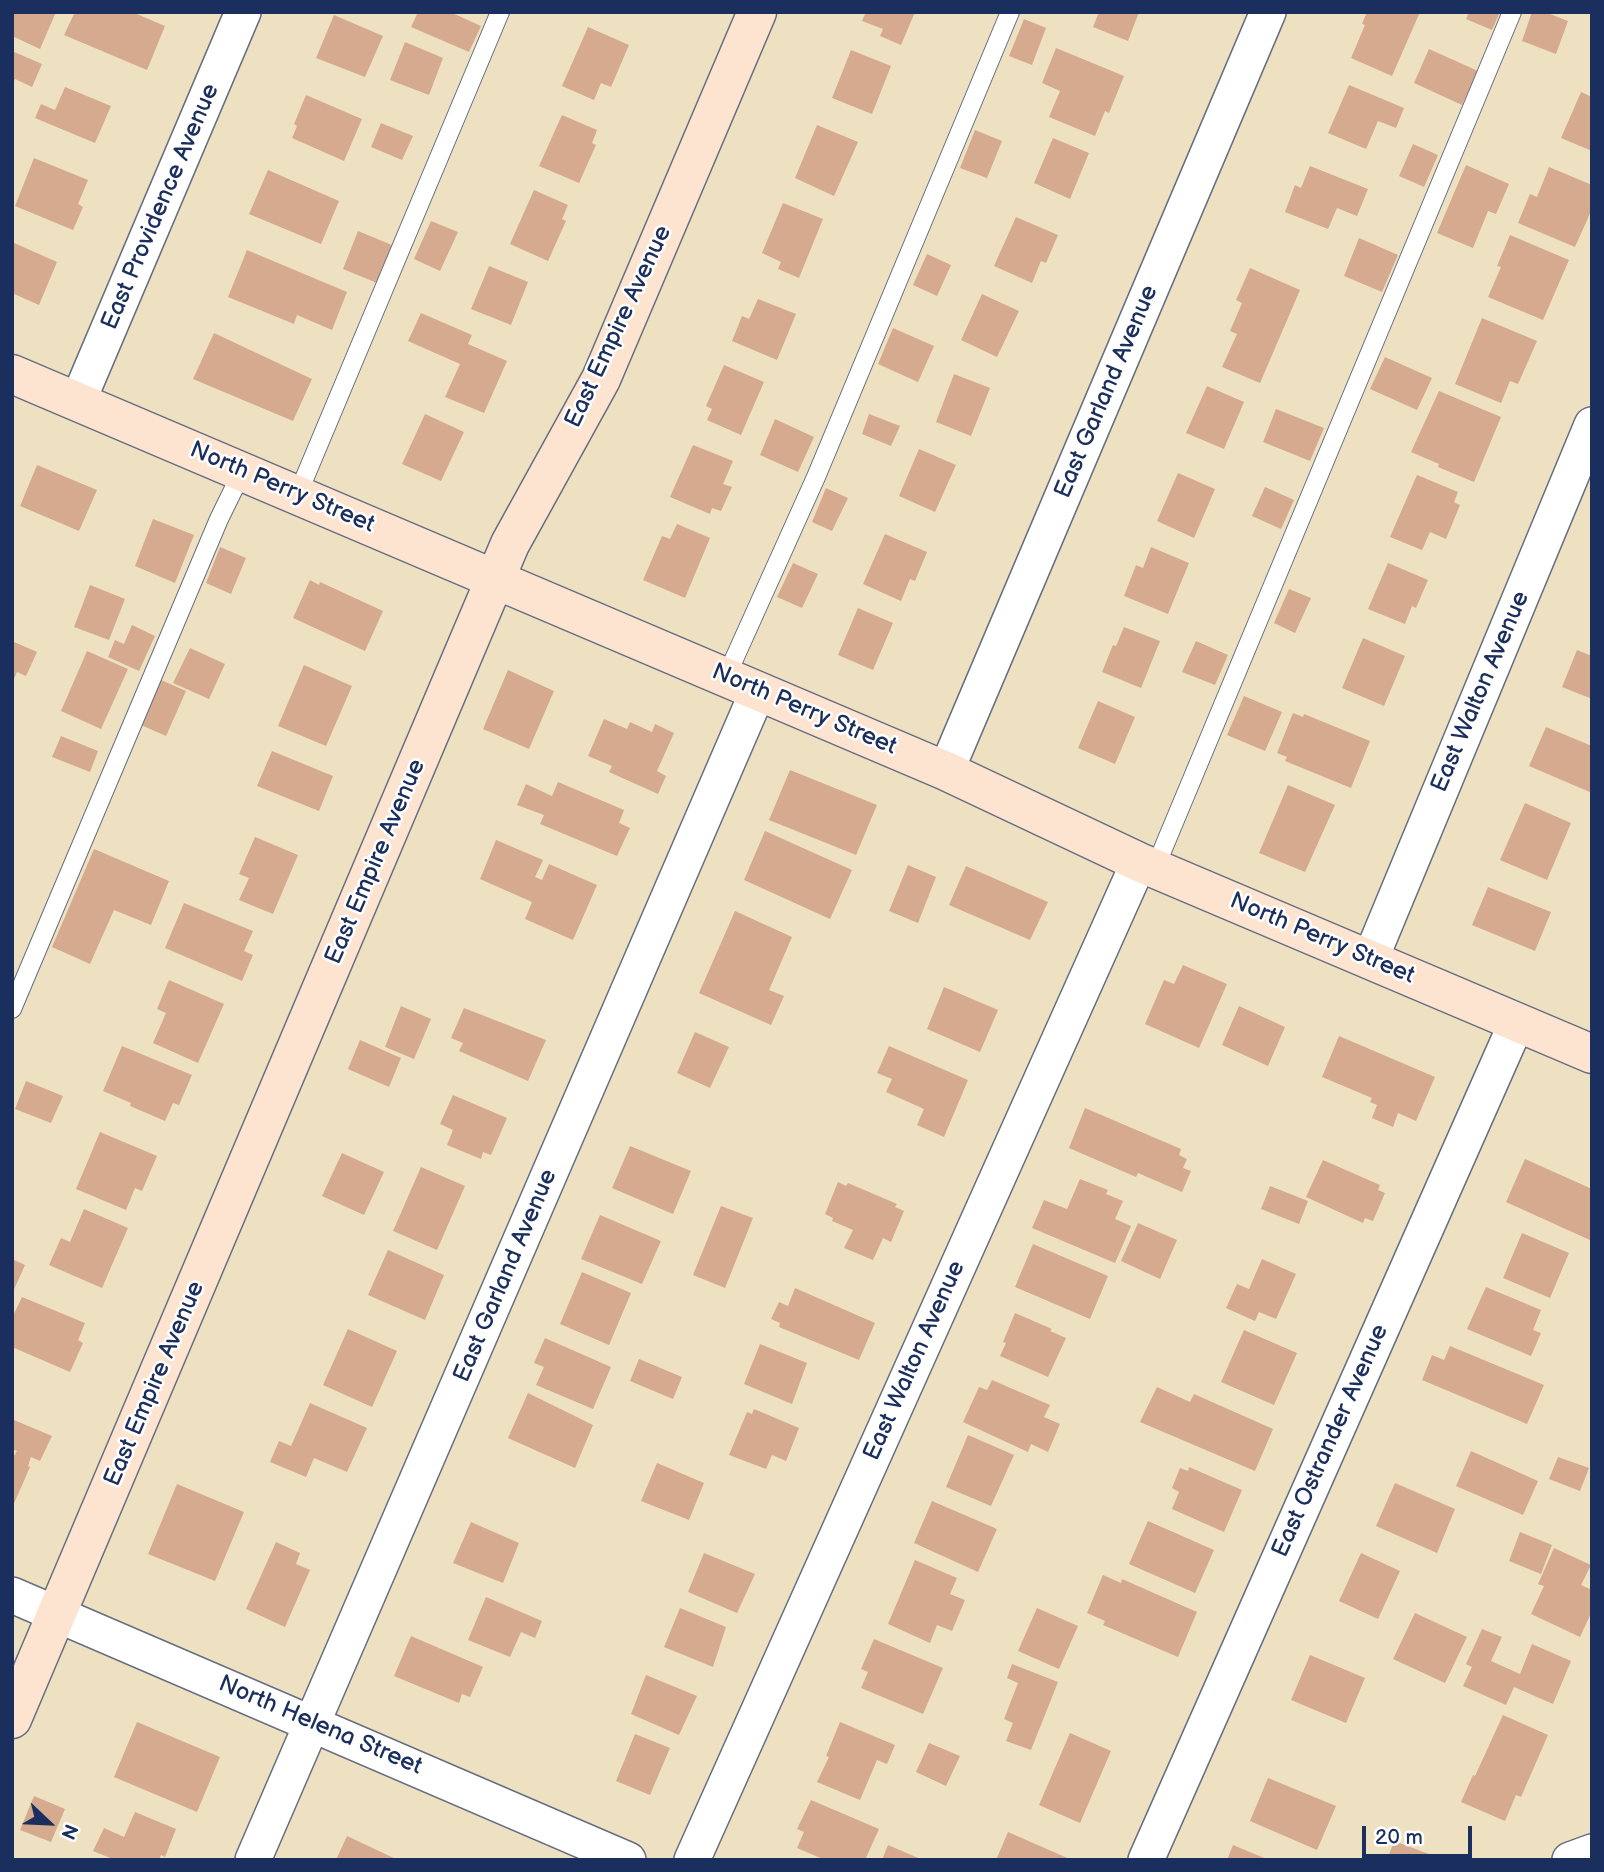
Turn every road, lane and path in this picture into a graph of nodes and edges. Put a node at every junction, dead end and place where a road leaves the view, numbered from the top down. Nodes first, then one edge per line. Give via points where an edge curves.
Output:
1 (243, 12) edge
2 (500, 12) edge
3 (757, 12) edge
4 (1010, 12) edge
5 (1268, 12) edge
6 (1512, 12) edge
7 (12, 374) edge
8 (78, 401) junction
9 (1592, 425) edge
10 (242, 471) junction
11 (297, 496) junction
12 (496, 579) junction
13 (742, 684) junction
14 (946, 771) junction
15 (1147, 865) junction
16 (1370, 960) junction
17 (12, 1009) edge
18 (1517, 1022) junction
19 (1591, 1052) edge
20 (12, 1595) edge
21 (57, 1614) junction
22 (12, 1719) edge
23 (313, 1723) junction
24 (1592, 1852) edge
25 (253, 1860) edge
26 (628, 1860) edge
27 (692, 1860) edge
28 (1146, 1860) edge
29 (1570, 1860) edge

1 - 8 street, East Providence Avenue
2 - 11 lane
3 - 12 street, East Empire Avenue via 601,379 510,544
4 - 13 lane via 816,477
5 - 14 street, East Garland Avenue
6 - 15 lane
7 - 8 street, North Perry Street
8 - 10 street, North Perry Street
9 - 16 street, East Walton Avenue
10 - 11 street, North Perry Street
10 - 17 lane
11 - 12 street, North Perry Street
12 - 13 street, North Perry Street
12 - 21 street, East Empire Avenue
13 - 14 street, North Perry Street
13 - 23 street, East Garland Avenue
14 - 15 street, North Perry Street
15 - 16 street, North Perry Street
15 - 27 street, East Walton Avenue
16 - 18 street, North Perry Street
18 - 19 street, North Perry Street
18 - 28 street, East Ostrander Avenue
20 - 21 street, North Helena Street
21 - 22 street, East Empire Avenue
21 - 23 street, North Helena Street
23 - 25 street, East Garland Avenue
23 - 26 street, North Helena Street
24 - 29 street

